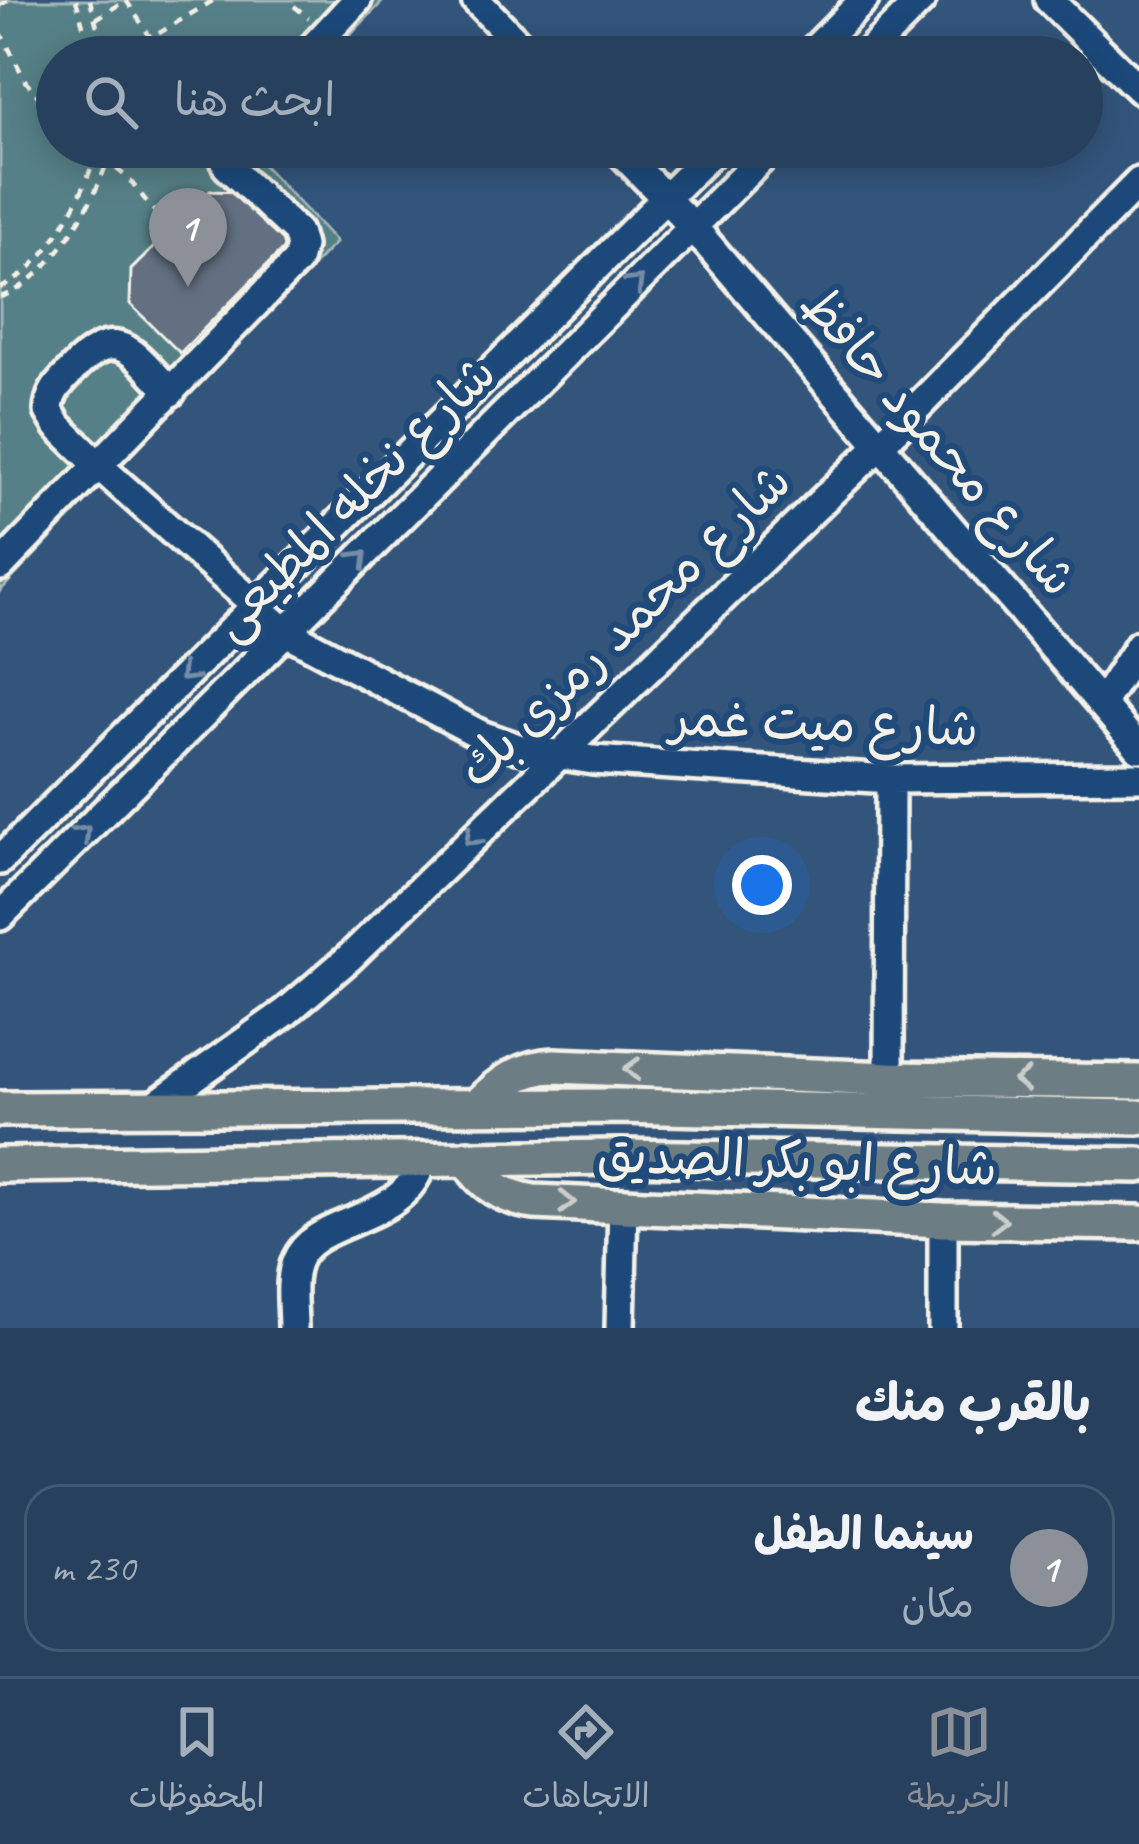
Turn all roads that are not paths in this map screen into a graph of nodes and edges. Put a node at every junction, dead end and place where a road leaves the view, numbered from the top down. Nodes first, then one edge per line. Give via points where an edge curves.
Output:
1 (357, 0) edge
2 (476, 0) edge
3 (864, 0) edge
4 (921, 0) edge
5 (1049, 0) edge
6 (324, 36) edge
7 (510, 36) edge
8 (828, 36) edge
9 (885, 36) edge
10 (1086, 36) edge
11 (1103, 53) edge
12 (1139, 88) edge
13 (229, 168) edge
14 (636, 168) edge
15 (696, 168) edge
16 (752, 168) edge
17 (1139, 182) edge
18 (665, 198) junction
19 (693, 226) junction
20 (171, 392) junction
21 (880, 445) junction
22 (100, 467) junction
23 (0, 566) edge
24 (255, 606) junction
25 (286, 632) junction
26 (1139, 645) edge
27 (1101, 704) junction
28 (1139, 748) edge
29 (556, 757) junction
30 (1139, 777) edge
31 (890, 779) junction
32 (0, 860) edge
33 (0, 916) edge
34 (889, 1079) junction
35 (1139, 1082) edge
36 (479, 1105) junction
37 (151, 1108) junction
38 (0, 1109) edge
39 (1139, 1117) edge
40 (467, 1158) junction
41 (423, 1159) junction
42 (0, 1165) edge
43 (1139, 1166) edge
44 (623, 1203) junction
45 (943, 1220) junction
46 (1139, 1222) edge
47 (292, 1328) edge
48 (620, 1328) edge
49 (943, 1328) edge

1 - 6 street
2 - 7 street
3 - 8 street
4 - 9 street
5 - 10 street
11 - 12 street
13 - 20 street via 297,232 300,254
14 - 18 street, شارع محمود حافظ
15 - 18 street, شارع نخله المطيعى
16 - 19 street, شارع نخله المطيعى
17 - 21 street, شارع محمد رمزى بك
18 - 19 street, شارع محمود حافظ
18 - 24 street, شارع نخله المطيعى
19 - 21 street, شارع محمود حافظ
25 -> 19 street, شارع نخله المطيعى
20 - 22 street
20 - 22 street, شارع ميت غمر via 126,348 111,344 90,352 57,386 49,411
21 - 27 street, شارع محمود حافظ
21 - 29 street, شارع محمد رمزى بك
22 - 23 street
22 - 24 street, شارع ميت غمر
24 - 25 street, شارع ميت غمر
24 -> 32 street, شارع نخله المطيعى
25 - 29 street, شارع ميت غمر via 481,735
33 -> 25 street, شارع نخله المطيعى
26 - 27 street
27 - 28 street, شارع محمود حافظ
29 - 31 street, شارع ميت غمر
29 -> 37 street, شارع محمد رمزى بك via 349,958
30 - 31 street, شارع ميت غمر
31 - 34 street
35 -> 34 main road, شارع ابو بكر الصديق
34 -> 36 main road, شارع ابو بكر الصديق via 554,1066 511,1078
36 - 37 main road, شارع ابو بكر الصديق
36 - 39 main road, شارع ابو بكر الصديق
37 - 38 main road, شارع ابو بكر الصديق
40 - 41 main road, شارع ابو بكر الصديق
40 - 43 main road, شارع ابو بكر الصديق
40 -> 44 main road, شارع ابو بكر الصديق via 485,1182 524,1200
41 - 42 main road, شارع ابو بكر الصديق
41 - 47 street via 418,1177 393,1200 303,1249 293,1272
44 - 45 main road, شارع ابو بكر الصديق
44 - 48 street
45 -> 46 main road, شارع ابو بكر الصديق
45 - 49 street

